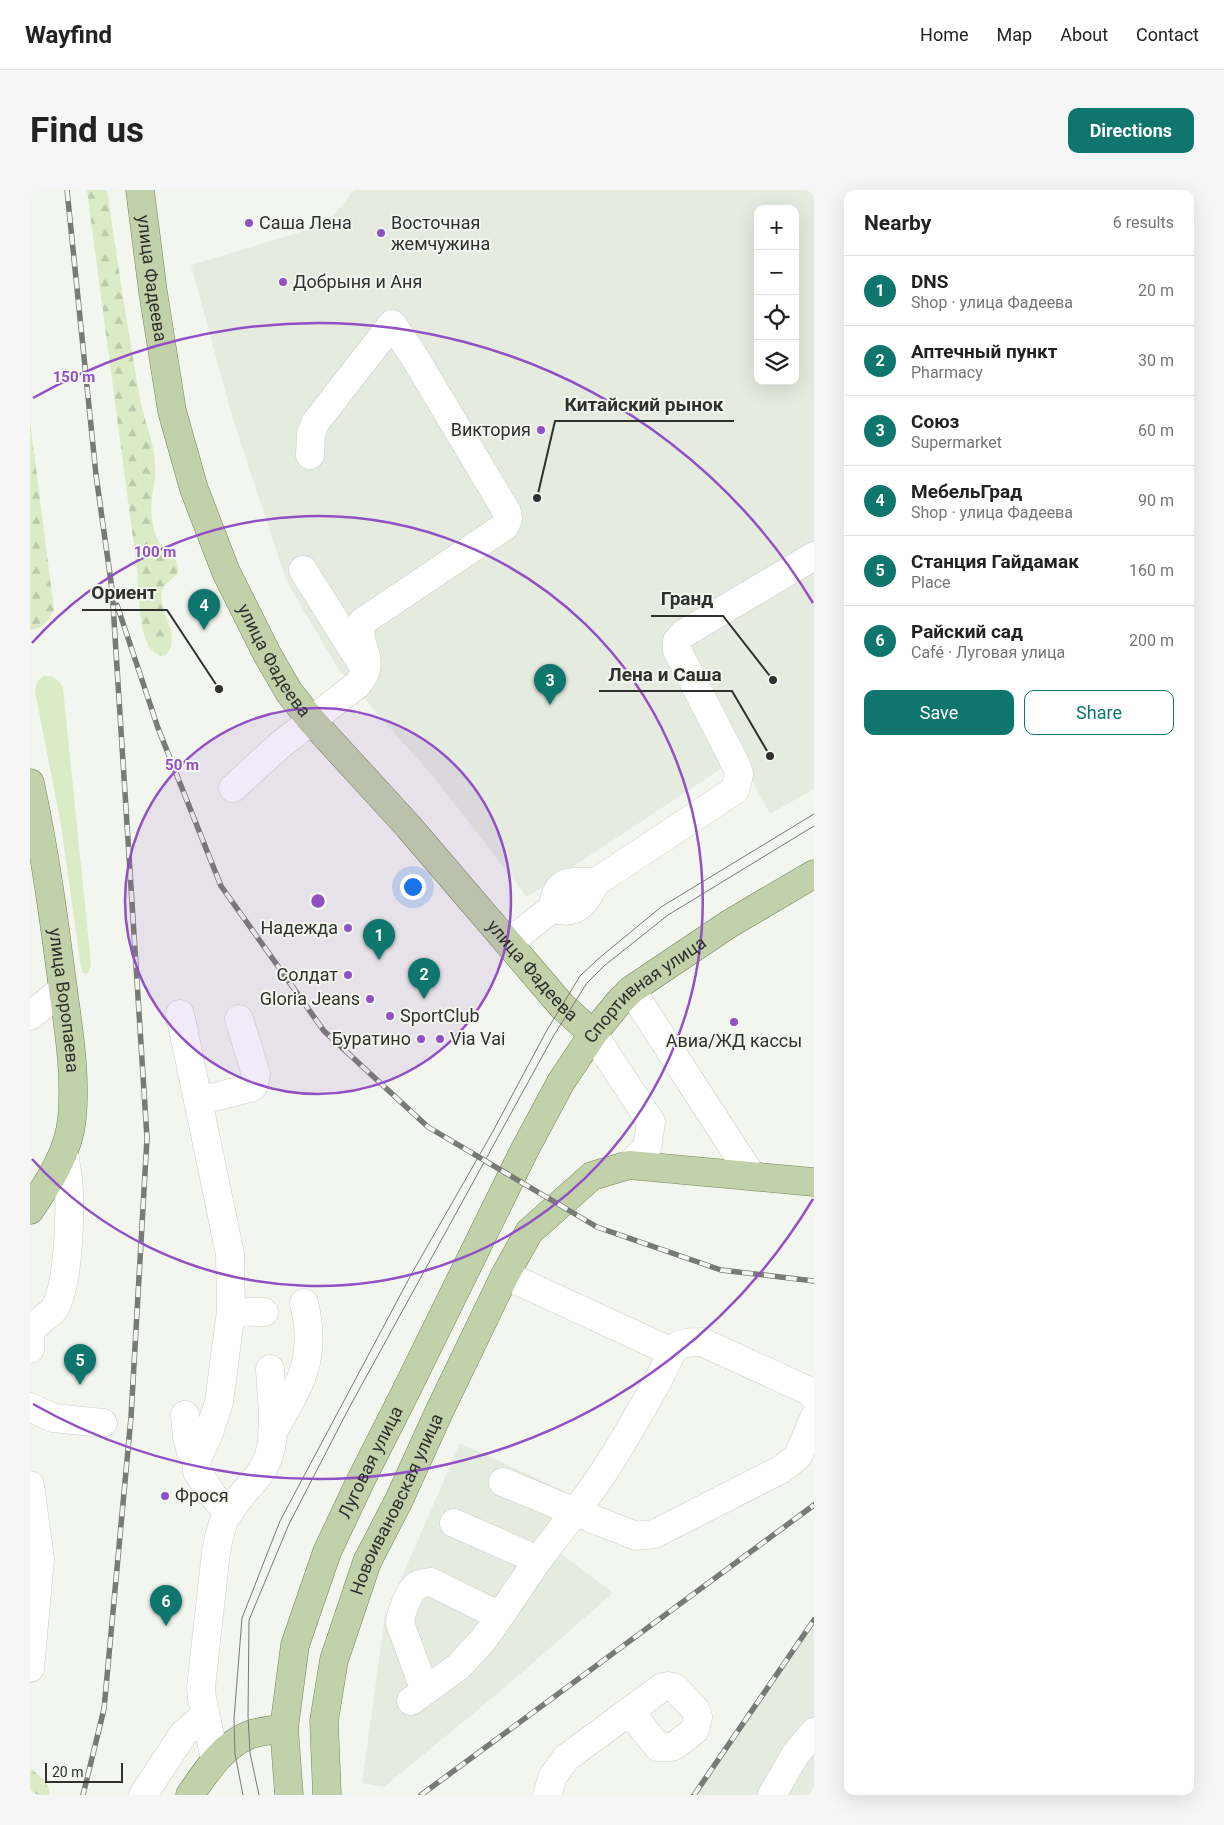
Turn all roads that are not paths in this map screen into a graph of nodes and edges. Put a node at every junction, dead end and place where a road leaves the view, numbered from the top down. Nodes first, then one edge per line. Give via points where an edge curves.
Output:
1 (140, 190) edge
2 (310, 455) dead end
3 (814, 556) edge
4 (302, 570) dead end
5 (366, 671) junction
6 (311, 720) junction
7 (30, 783) edge
8 (233, 788) dead end
9 (814, 874) edge
10 (508, 943) junction
11 (63, 989) junction
12 (631, 990) junction
13 (180, 1014) dead end
14 (30, 1016) edge
15 (239, 1019) dead end
16 (593, 1034) junction
17 (198, 1101) junction
18 (524, 1150) joint
19 (64, 1152) junction
20 (629, 1165) junction
21 (751, 1175) junction
22 (814, 1182) edge
23 (30, 1210) edge
24 (505, 1275) junction
25 (304, 1303) dead end
26 (231, 1311) junction
27 (264, 1312) dead end
28 (30, 1349) edge
29 (672, 1352) junction
30 (270, 1370) dead end
31 (814, 1397) edge
32 (30, 1407) edge
33 (185, 1415) dead end
34 (814, 1418) edge
35 (103, 1423) dead end
36 (272, 1433) junction
37 (196, 1461) junction
38 (503, 1482) dead end
39 (30, 1486) edge
40 (575, 1512) junction
41 (228, 1513) junction
42 (454, 1523) dead end
43 (538, 1560) junction
44 (500, 1616) junction
45 (30, 1668) edge
46 (626, 1714) dead end
47 (206, 1721) junction
48 (284, 1728) junction
49 (814, 1732) edge
50 (215, 1759) junction
51 (143, 1795) edge
52 (190, 1795) edge
53 (290, 1795) edge
54 (327, 1795) edge
55 (547, 1795) edge
56 (772, 1795) edge

1 - 6 main road, улица Фадеева via 172,411 194,489 226,572 267,654 289,692
2 - 5 lane via 315,423 392,324 507,512 505,526 362,622 359,631
3 - 10 lane via 683,634 677,641 677,650 737,767 739,774 734,790 596,882 587,899 574,911 563,912 553,908
4 - 5 lane
5 - 6 lane via 358,684
6 - 8 lane
6 - 10 main road, улица Фадеева via 408,826
7 - 11 main road, улица Воропаева via 42,842
9 - 12 main road, Спортивная улица via 729,924
10 - 16 main road, улица Фадеева via 562,1006
11 - 14 lane
11 - 19 main road, улица Воропаева via 73,1075 72,1119
12 - 16 main road, Спортивная улица
12 - 21 lane
13 - 17 lane
15 - 17 lane via 256,1074 254,1085
16 - 18 main road, Спортивная улица via 561,1082
16 - 20 lane via 651,1122 647,1148
17 - 26 lane via 230,1254
18 - 48 main road, Луговая улица via 327,1552 294,1645
19 - 23 main road, улица Воропаева via 47,1186
19 - 28 lane via 69,1205 64,1277 53,1310 31,1330
20 - 21 main road
20 - 24 main road, Новоивановская улица via 592,1176 529,1232
21 - 22 main road
24 - 29 lane
24 - 54 main road, Новоивановская улица via 367,1562 334,1660 325,1712
25 - 36 lane via 308,1318 305,1370
26 - 27 lane
26 - 37 lane via 219,1402
29 - 31 lane via 684,1343 702,1342 811,1392
29 - 40 lane via 607,1470
30 - 36 lane
32 - 35 lane via 53,1418
33 - 37 lane via 187,1438
34 - 40 lane via 798,1456 782,1469 654,1534 636,1536
36 - 41 lane via 269,1455 261,1470
37 - 41 lane via 202,1481
38 - 40 lane
39 - 45 lane via 40,1559
40 - 43 lane
41 - 47 lane via 216,1552 201,1687
42 - 43 lane
43 - 44 lane
44 - 44 lane via 458,1667 418,1696 400,1623 400,1616 414,1587 431,1582
46 - 55 lane via 566,1758 553,1776
47 - 50 lane
47 - 51 lane via 194,1724 184,1733
48 - 50 main road via 249,1735
48 - 53 main road, Луговая улица
49 - 56 lane
50 - 52 main road

